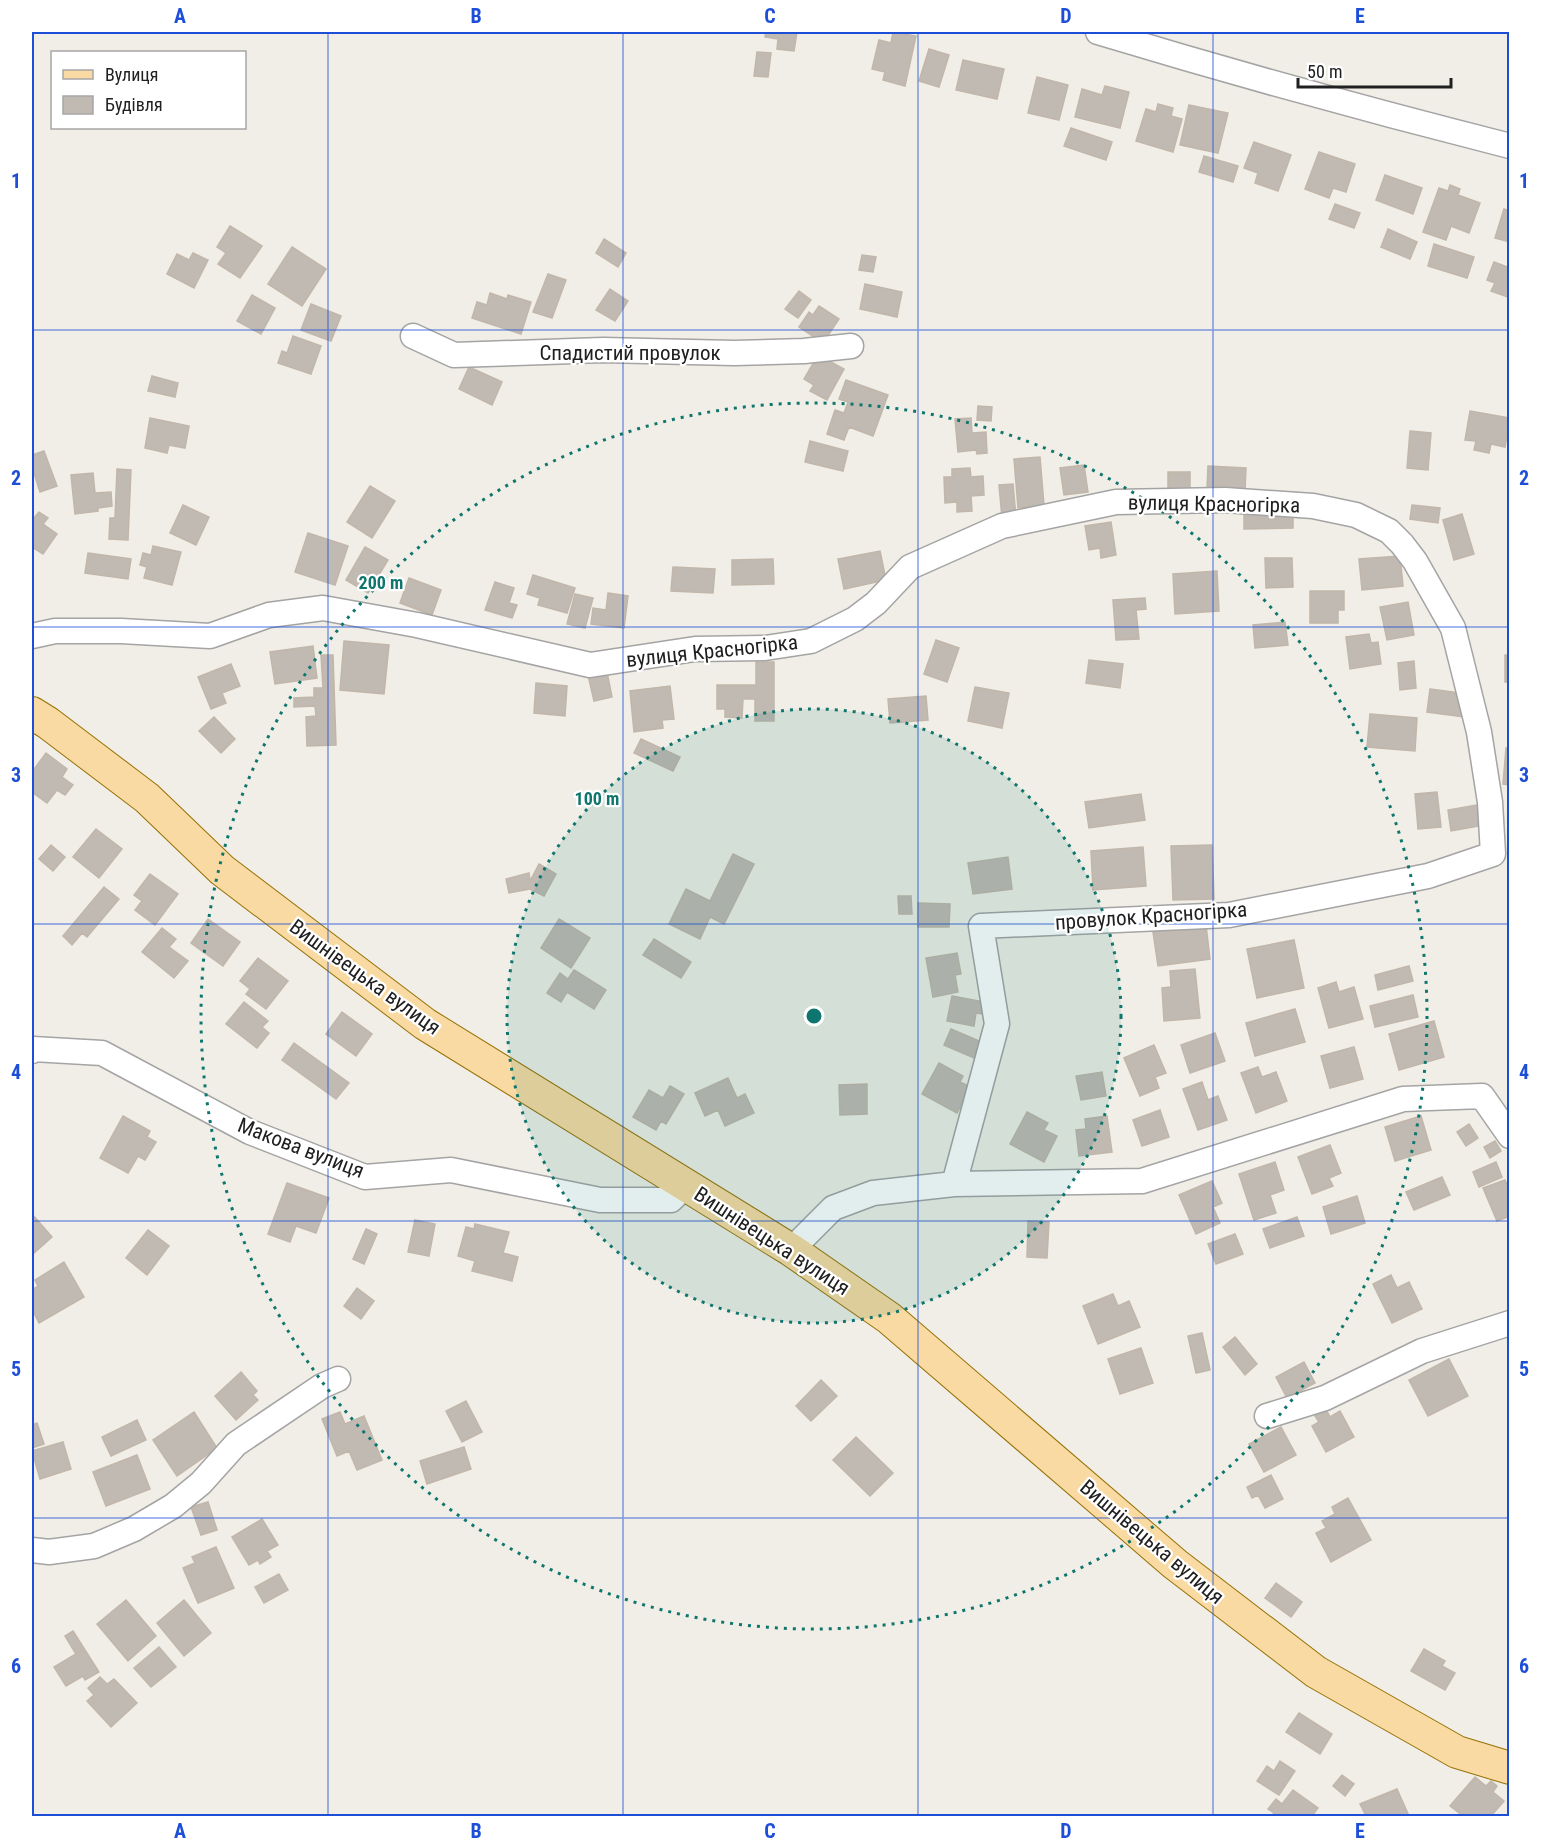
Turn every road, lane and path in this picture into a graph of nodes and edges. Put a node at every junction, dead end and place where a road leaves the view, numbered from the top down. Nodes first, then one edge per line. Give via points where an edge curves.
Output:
1 (1098, 32) edge
2 (1509, 146) edge
3 (413, 336) dead end
4 (851, 346) dead end
5 (1453, 628) joint
6 (32, 636) edge
7 (32, 713) edge
8 (32, 1051) edge
9 (1509, 1136) edge
10 (954, 1184) junction
11 (686, 1185) junction
12 (791, 1250) junction
13 (1509, 1323) edge
14 (338, 1379) dead end
15 (1267, 1416) dead end
16 (32, 1550) edge
17 (1509, 1768) edge

1 - 2 street via 1366,110
3 - 4 street, Спадистий провулок via 454,355 603,350 734,353
5 - 6 street, вулиця Красногірка via 1415,561 1395,538 1374,523 1313,506 1214,500 1116,502 1002,526 910,567 855,619 812,641 765,648 695,649 590,665 417,624 323,608 269,615 210,636 55,631
5 - 10 street, провулок Красногірка via 1479,732 1493,854 1428,876 1229,915 981,926 997,1024
7 - 11 main road, Вишнівецька вулиця via 147,798 222,870 425,1024
8 - 11 street, Макова вулиця via 102,1053 250,1131 365,1177 451,1170 600,1200 672,1200
9 - 10 street via 1482,1096 1403,1099 1142,1181
10 - 12 street via 873,1193 833,1208
11 - 12 main road, Вишнівецька вулиця
12 - 17 main road, Вишнівецька вулиця via 888,1318 1175,1564 1316,1672 1457,1752
13 - 15 street via 1422,1351 1325,1398
14 - 16 street via 236,1444 194,1489 134,1529 94,1546 49,1552

